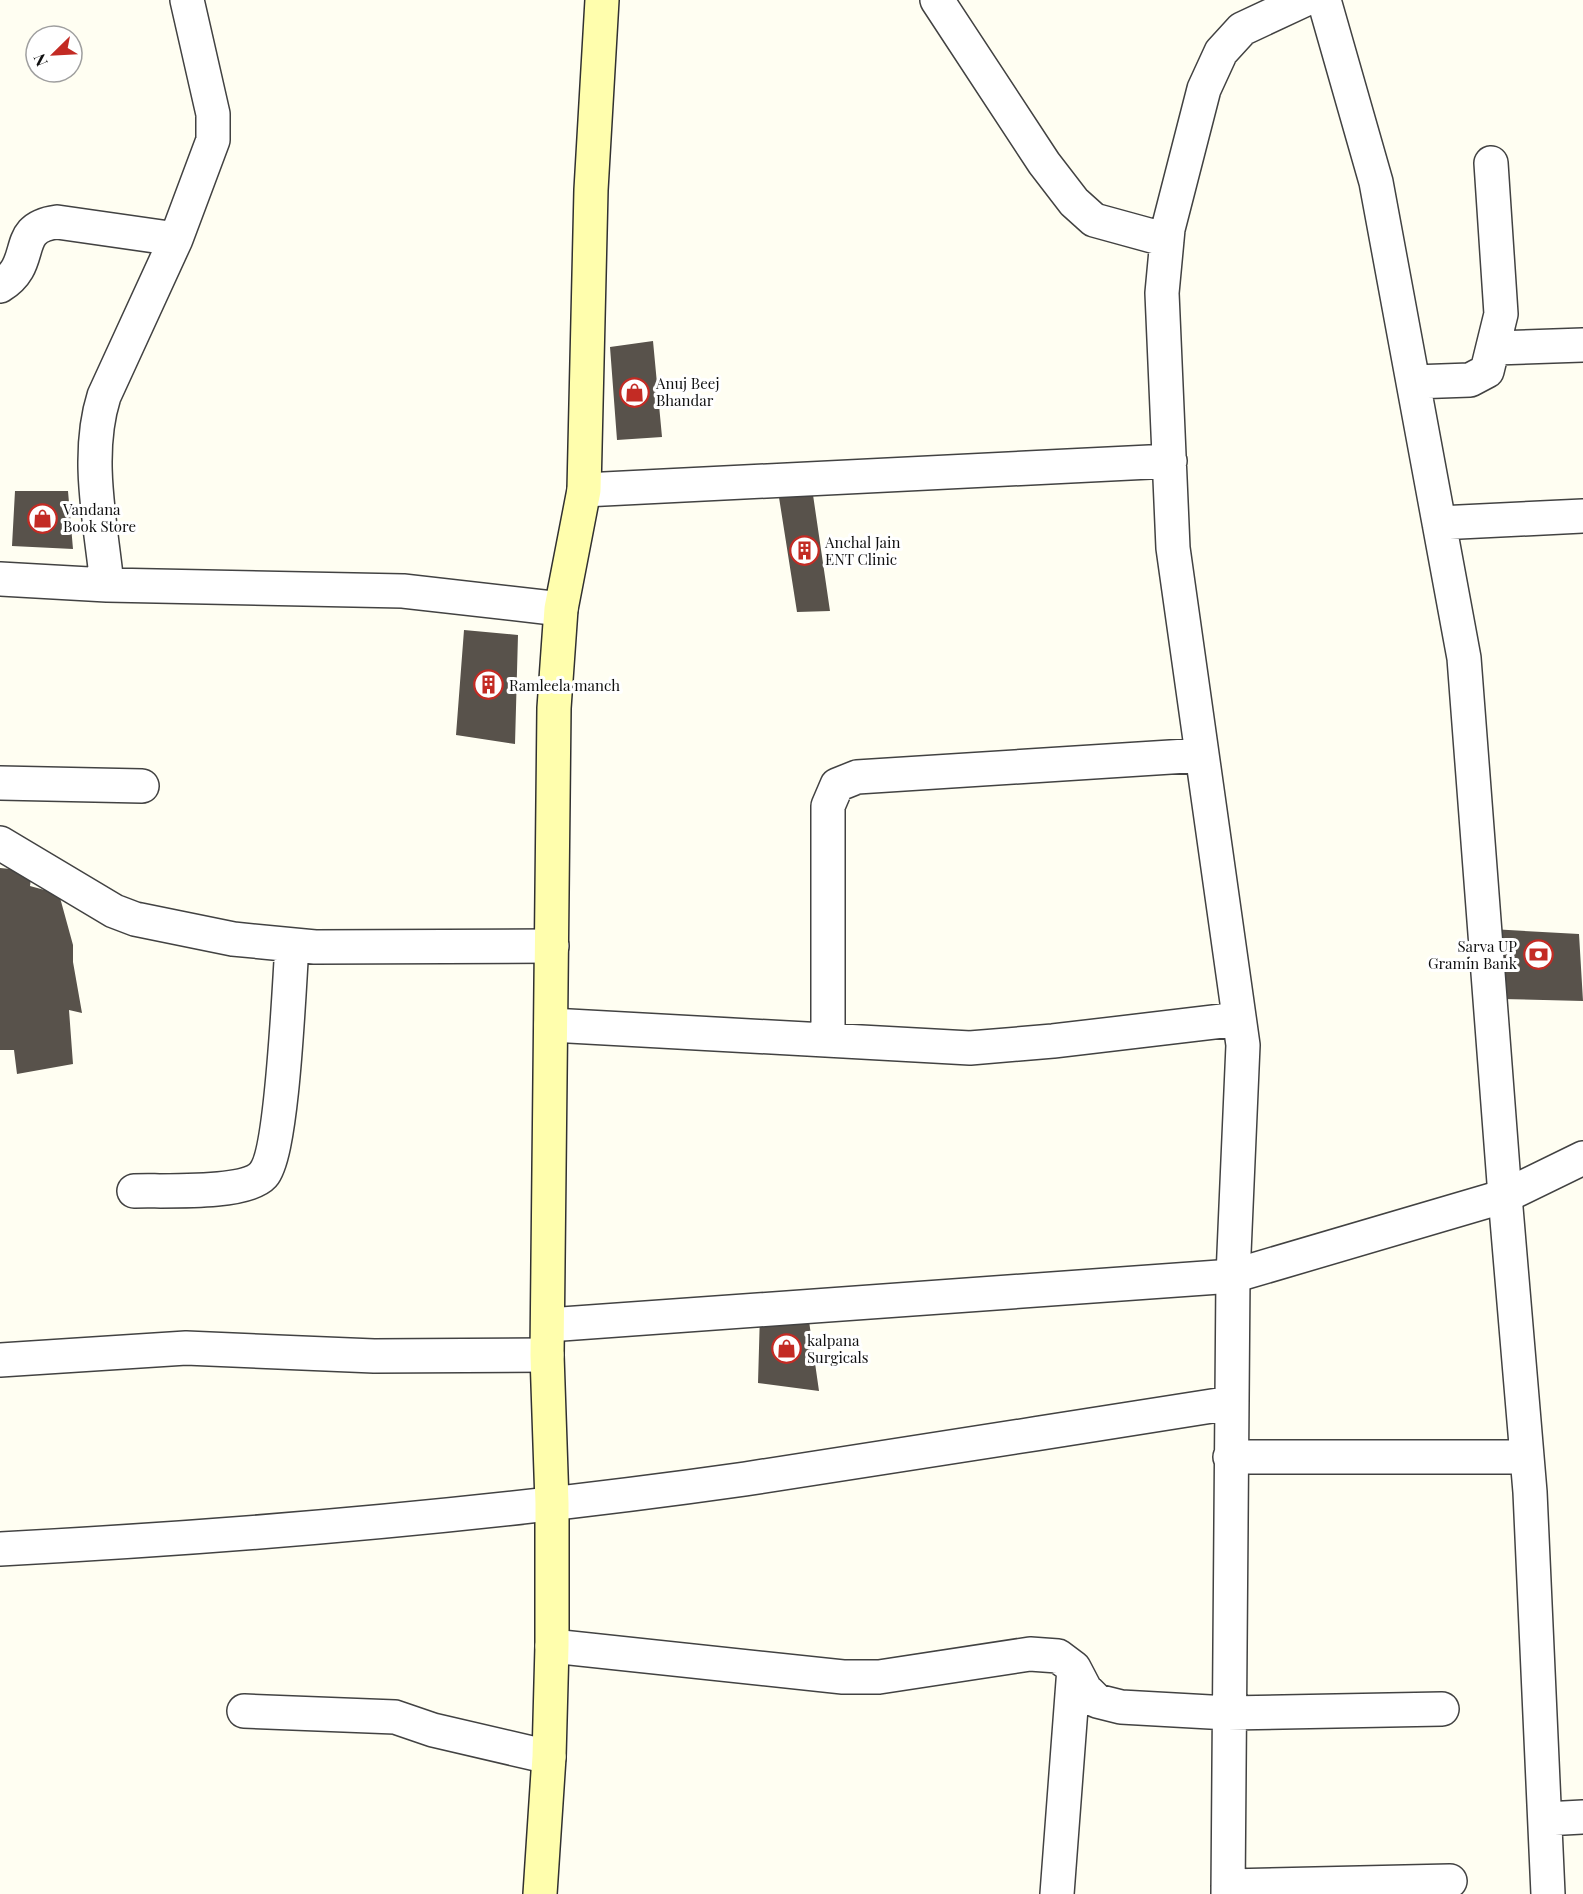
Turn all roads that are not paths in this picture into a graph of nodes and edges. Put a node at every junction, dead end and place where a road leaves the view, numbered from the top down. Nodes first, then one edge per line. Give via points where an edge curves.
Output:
1 (187, 0) edge
2 (602, 0) edge
3 (937, 0) edge
4 (1304, 0) edge
5 (1324, 0) edge
6 (1491, 163) dead end
7 (176, 239) junction
8 (1167, 240) junction
9 (0, 286) edge
10 (1583, 345) edge
11 (1495, 348) junction
12 (1413, 382) junction
13 (1170, 461) junction
14 (584, 490) junction
15 (1583, 516) edge
16 (1439, 523) junction
17 (0, 579) edge
18 (107, 585) junction
19 (561, 609) junction
20 (1202, 755) junction
21 (0, 783) edge
22 (142, 786) dead end
23 (0, 843) edge
24 (292, 946) junction
25 (552, 946) junction
26 (1239, 1019) junction
27 (551, 1025) junction
28 (828, 1040) junction
29 (1583, 1158) edge
30 (134, 1191) dead end
31 (1505, 1196) junction
32 (1233, 1276) junction
33 (548, 1340) junction
34 (0, 1360) edge
35 (1231, 1403) junction
36 (1230, 1457) junction
37 (1527, 1457) junction
38 (552, 1503) junction
39 (0, 1549) edge
40 (552, 1646) junction
41 (1074, 1668) junction
42 (1442, 1709) dead end
43 (244, 1711) dead end
44 (1228, 1713) junction
45 (549, 1757) junction
46 (1583, 1817) edge
47 (1545, 1820) junction
48 (1450, 1881) dead end
49 (1228, 1890) edge
50 (540, 1894) edge
51 (1057, 1894) edge
52 (1548, 1894) edge

1 - 7 street via 213,114 213,140
2 - 14 main road via 591,189
3 - 8 street via 1074,202 1094,220
4 - 8 street via 1242,29 1221,52 1204,89
5 - 12 street via 1376,182
6 - 11 street via 1501,314
7 - 9 street via 57,222 41,224 30,232 15,276
7 - 18 street via 97,418 95,448
8 - 13 street via 1162,293
10 - 11 street
11 - 12 street via 1487,370 1470,380
12 - 16 street
13 - 14 street
13 - 20 street via 1173,548
14 - 19 main road
15 - 16 street
16 - 31 street via 1464,658
17 - 18 street
18 - 19 street via 403,591
19 - 25 main road via 554,708
20 - 26 street
20 - 28 street via 857,777 837,785 828,806
21 - 22 street
23 - 24 street via 114,911 135,919 233,939
24 - 25 street
24 - 30 street via 278,1125 263,1175 249,1183 219,1190
25 - 27 main road
26 - 28 street via 970,1048
26 - 32 street via 1242,1045
27 - 28 street
27 - 33 main road
29 - 31 street
31 - 32 street
31 - 37 street
32 - 33 street
32 - 35 street
33 - 34 street via 374,1356 186,1348
33 - 38 main road
35 - 36 street
35 - 38 street via 744,1479
36 - 37 street
36 - 44 street
37 - 47 street
38 - 39 street via 193,1539
38 - 40 main road
40 - 41 street via 843,1677 879,1677 1030,1654 1058,1656
40 - 45 main road
41 - 44 street via 1097,1701 1121,1707
41 - 51 street
42 - 44 street
43 - 45 street via 395,1717 455,1736
44 - 49 street
45 - 50 main road
46 - 47 street
47 - 52 street
48 - 49 street

